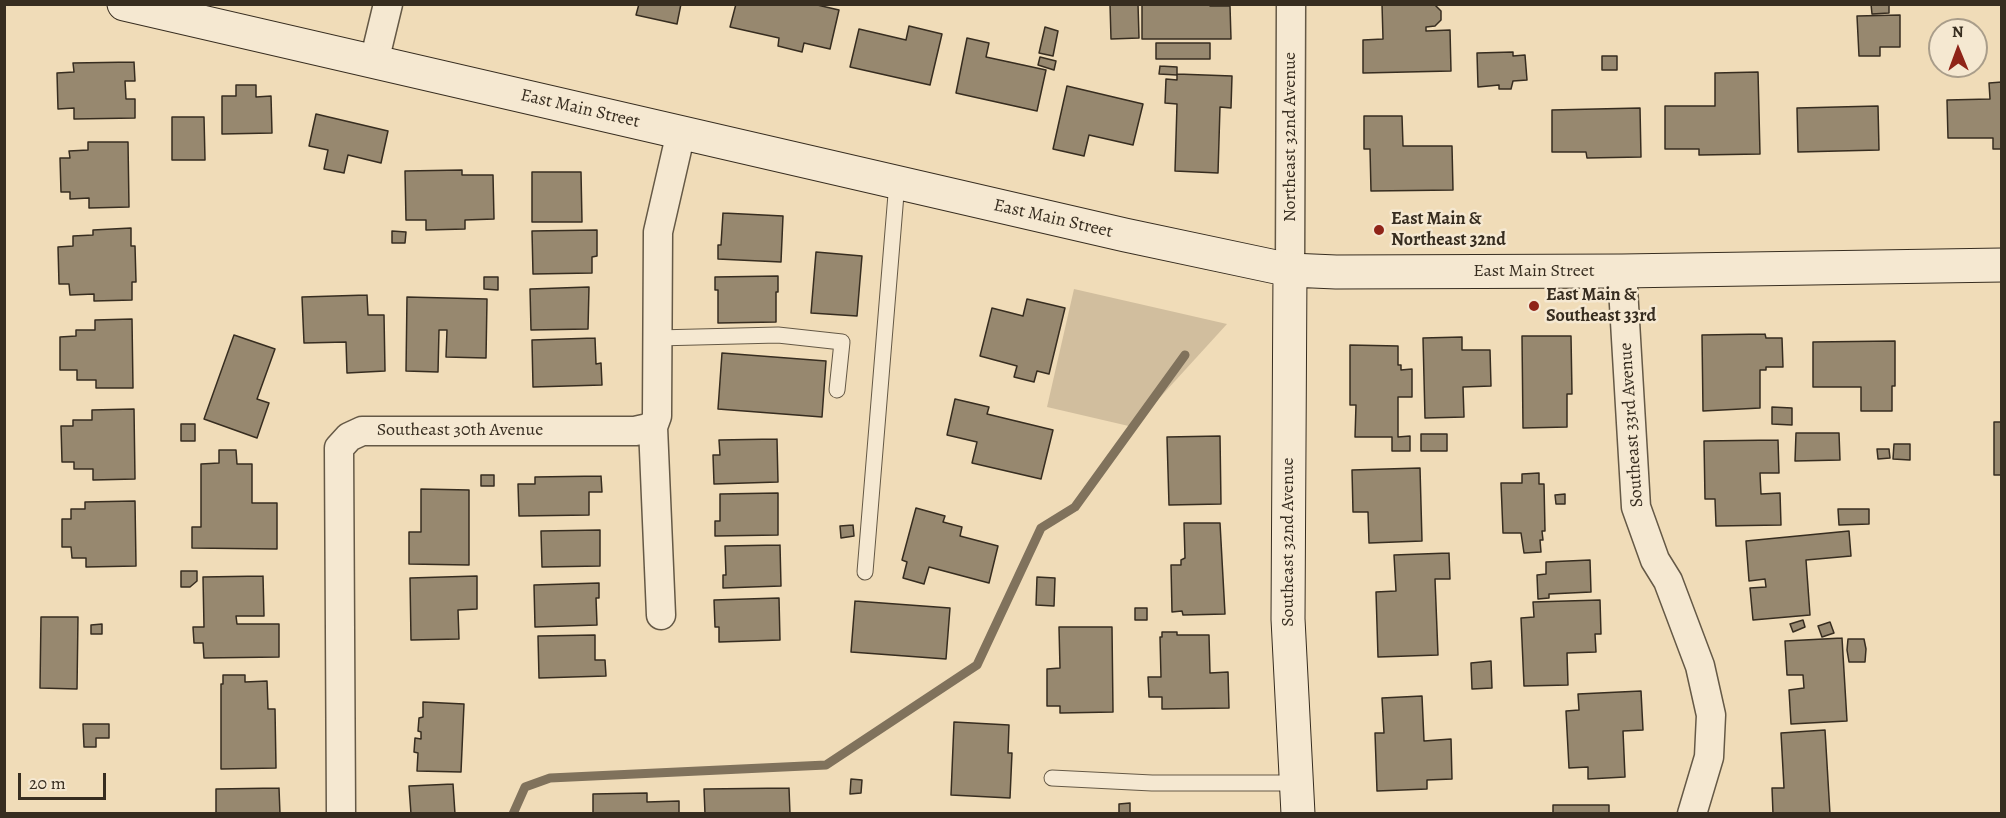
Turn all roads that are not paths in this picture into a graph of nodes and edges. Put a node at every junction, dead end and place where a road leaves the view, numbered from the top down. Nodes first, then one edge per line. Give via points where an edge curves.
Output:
1 (124, 4) edge
2 (388, 4) edge
3 (1291, 4) edge
4 (374, 62) junction
5 (681, 132) junction
6 (897, 182) junction
7 (2001, 265) edge
8 (1290, 270) junction
9 (1622, 271) junction
10 (657, 338) junction
11 (837, 390) dead end
12 (652, 427) junction
13 (866, 572) dead end
14 (661, 615) dead end
15 (1052, 778) dead end
16 (1297, 798) edge
17 (341, 813) edge
18 (1692, 813) edge

1 - 4 main road, East Main Street
2 - 4 street
3 - 8 street, Northeast 32nd Avenue
4 - 5 main road, East Main Street
5 - 6 main road, East Main Street
5 - 10 street via 658,232
6 - 8 main road, East Main Street
6 - 13 lane
7 - 9 main road, East Main Street
8 - 9 main road, East Main Street
8 - 16 main road, Southeast 32nd Avenue via 1288,597
9 - 18 street, Southeast 33rd Avenue via 1636,507 1697,656 1711,715 1709,757
10 - 11 lane via 778,335 842,342
10 - 12 street via 657,416
12 - 14 street
12 - 17 street, Southeast 30th Avenue via 635,431 362,431 339,448
15 - 16 lane via 1152,783

